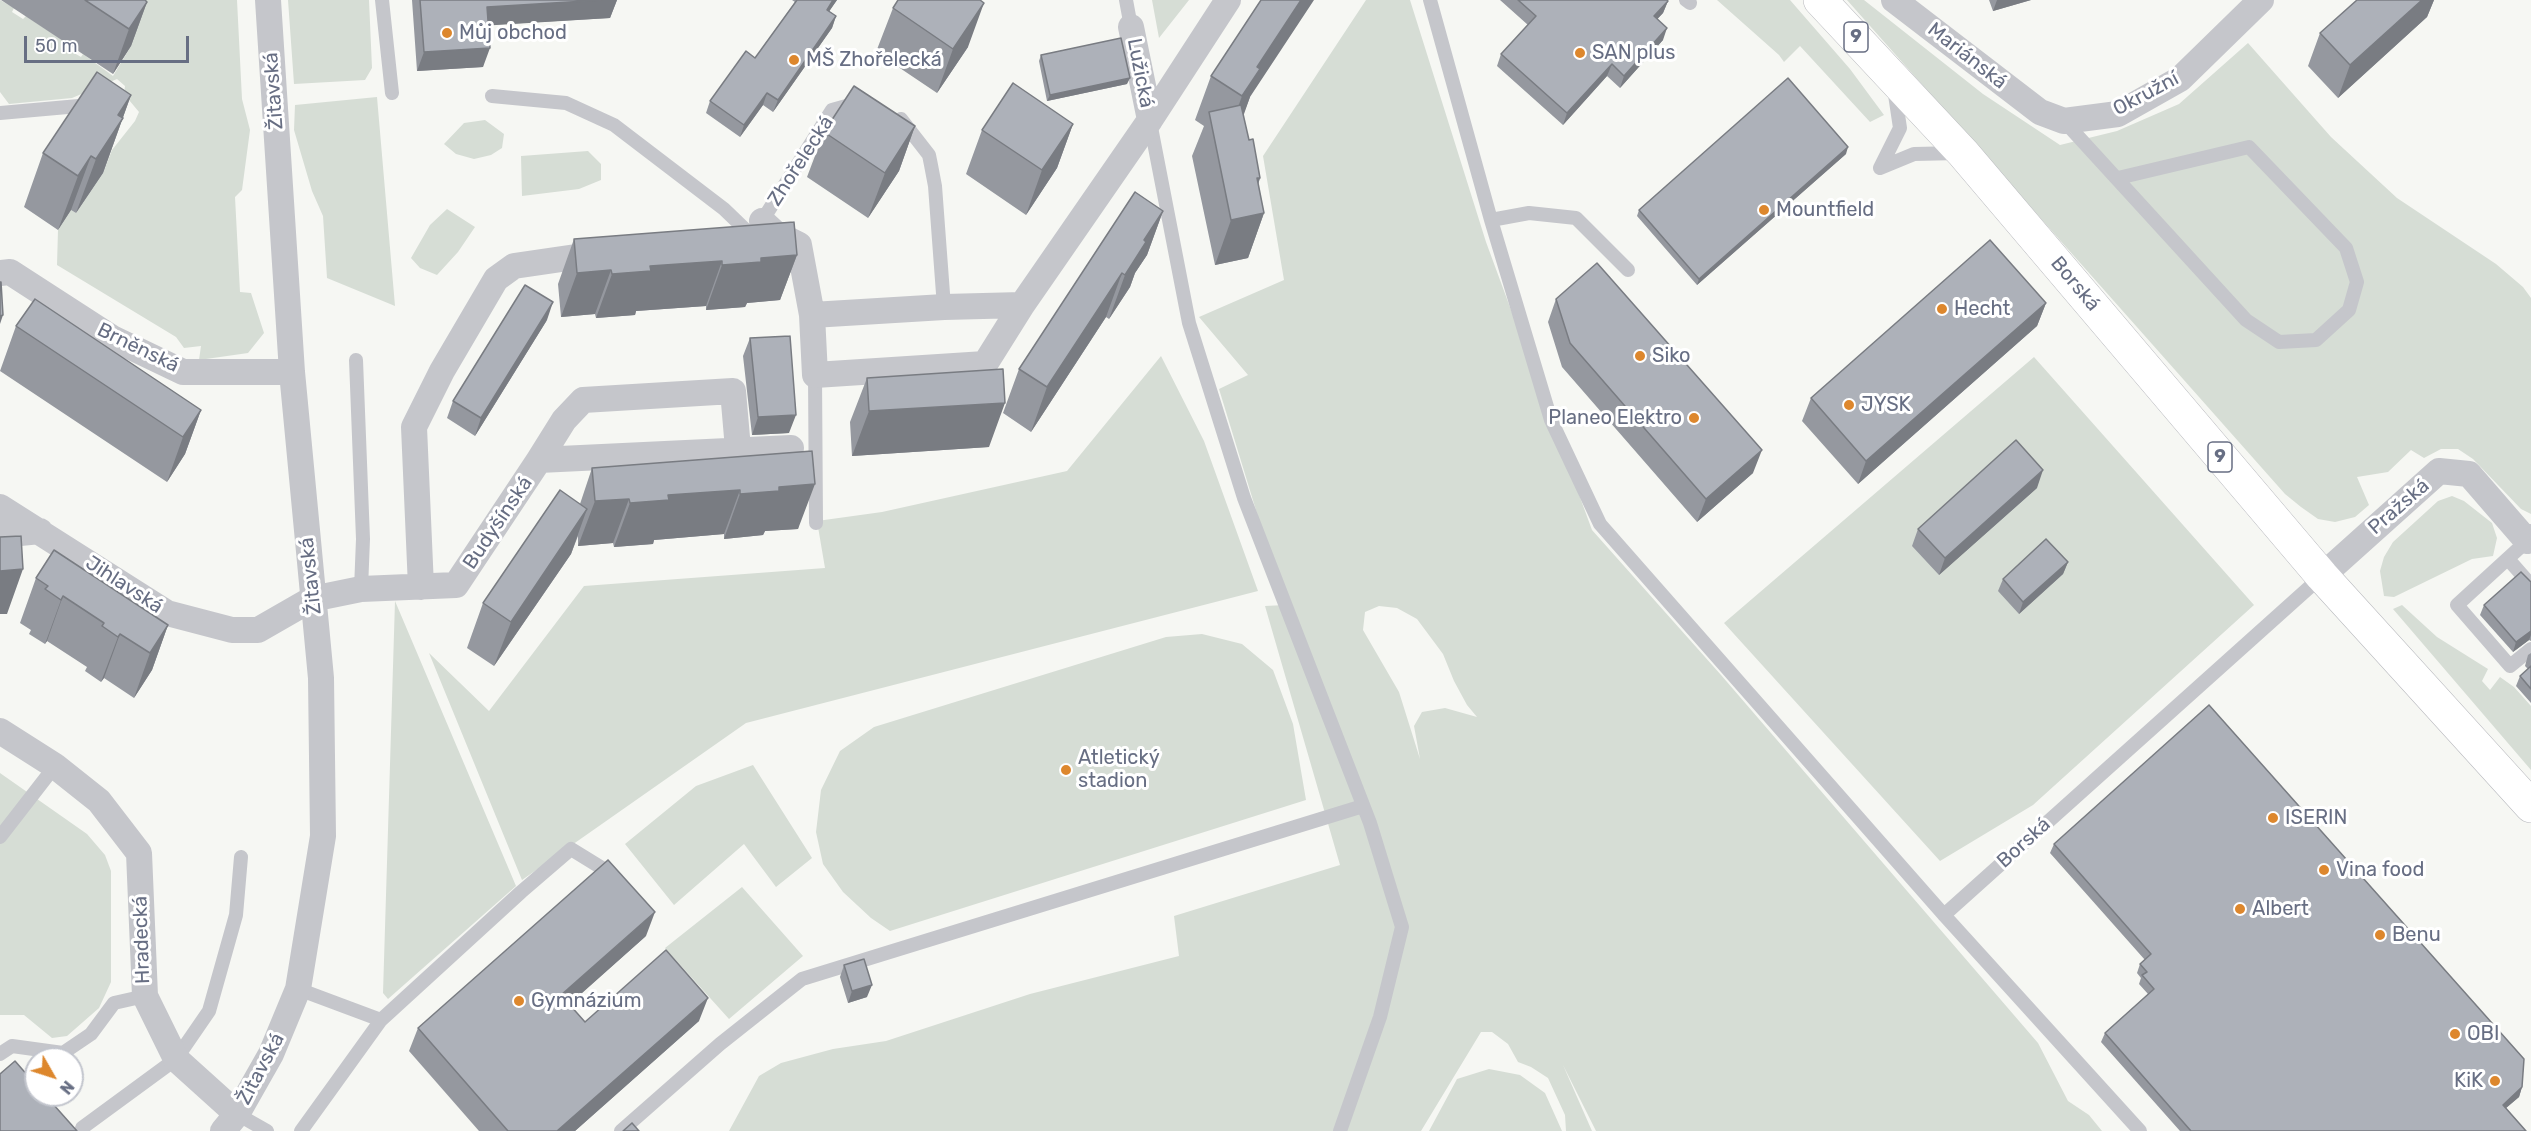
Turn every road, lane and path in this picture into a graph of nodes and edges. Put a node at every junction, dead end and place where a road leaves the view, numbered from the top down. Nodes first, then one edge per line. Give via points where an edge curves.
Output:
1 (268, 0) edge
2 (381, 0) edge
3 (1126, 0) edge
4 (1228, 0) edge
5 (1430, 0) edge
6 (1820, 0) edge
7 (1894, 0) edge
8 (2261, 0) edge
9 (1131, 27) joint
10 (1892, 75) junction
11 (392, 93) dead end
12 (492, 96) dead end
13 (98, 105) edge
14 (873, 105) edge
15 (2040, 112) joint
16 (0, 113) edge
17 (892, 114) edge
18 (1150, 120) junction
19 (2064, 121) junction
20 (1964, 153) junction
21 (2118, 178) junction
22 (1491, 220) junction
23 (763, 230) junction
24 (716, 240) edge
25 (622, 250) edge
26 (1628, 270) dead end
27 (0, 273) edge
28 (1022, 306) junction
29 (944, 307) junction
30 (812, 315) junction
31 (356, 360) dead end
32 (292, 372) junction
33 (815, 375) junction
34 (791, 448) dead end
35 (738, 449) junction
36 (539, 460) junction
37 (0, 507) edge
38 (816, 523) edge
39 (40, 531) junction
40 (0, 534) edge
41 (2529, 539) edge
42 (2508, 559) junction
43 (2322, 576) junction
44 (2531, 585) edge
45 (421, 586) junction
46 (361, 589) junction
47 (312, 599) junction
48 (2531, 649) edge
49 (0, 731) edge
50 (55, 766) junction
51 (1363, 806) junction
52 (2531, 806) edge
53 (0, 837) edge
54 (241, 857) dead end
55 (610, 873) edge
56 (1944, 915) junction
57 (298, 989) junction
58 (145, 996) junction
59 (381, 1020) junction
60 (0, 1054) edge
61 (176, 1059) junction
62 (230, 1122) edge
63 (82, 1128) dead end
64 (267, 1131) edge
65 (302, 1131) edge
66 (621, 1131) edge
67 (1340, 1131) edge
68 (2140, 1131) edge

1 - 32 street, Žitavská
2 - 11 lane
3 - 9 lane
4 - 18 street
5 - 22 lane
6 - 10 main road, Borská / 9
7 - 15 street, Mariánská
8 - 19 street, Okružní via 2180,79 2118,114
9 - 18 street, Lužická
10 - 20 main road, Borská / 9
10 - 20 lane via 1899,128 1880,168 1914,153
12 - 23 lane via 566,103 614,125 724,209
13 - 16 lane
14 - 23 lane, Zhořelecká via 863,101 832,110
15 - 19 street, Okružní
17 - 29 lane via 901,119 929,155
18 - 28 street
18 - 51 lane via 1190,323 1212,397 1244,498
19 - 21 lane
20 - 43 main road, Borská / 9
21 - 21 lane via 2246,320 2279,342 2316,340 2349,310 2357,282 2346,248 2249,147
22 - 26 lane via 1529,213 1576,218
22 - 56 lane via 1551,420 1600,524
23 - 24 street
23 - 30 street, Zhořelecká via 799,245
25 - 45 street via 514,266 496,279 414,427
27 - 32 street, Brněnská via 10,272 112,338 183,372
28 - 29 street
28 - 33 street via 985,364
29 - 30 street
30 - 33 street, Zhořelecká
31 - 46 lane via 363,540
32 - 47 street, Žitavská
33 - 38 lane
34 - 35 street, Budyšínská
35 - 36 street, Budyšínská
35 - 36 street, Budyšínská via 733,392 722,392 583,400 564,420
36 - 45 street, Budyšínská via 456,585
37 - 39 street, Jihlavská
39 - 40 street
39 - 47 street, Jihlavská via 166,614 232,630 258,630
41 - 42 lane
41 - 43 street, Pražská via 2469,474 2439,471
42 - 44 lane
42 - 48 lane via 2457,605 2510,666
43 - 52 main road, Borská / 9
43 - 56 lane, Borská
45 - 46 street, Budyšínská
46 - 47 street, Budyšínská
47 - 57 street, Žitavská via 321,678 323,836
49 - 50 street, Hradecká
50 - 53 lane
50 - 58 street, Hradecká via 99,801 139,853
51 - 66 lane via 802,979
51 - 67 lane via 1402,927 1380,1017
54 - 61 lane via 236,915 209,1011
55 - 59 lane via 571,849
56 - 68 lane
57 - 59 lane
57 - 62 street, Žitavská via 271,1054
58 - 60 lane via 114,1003 91,1034 63,1053 12,1046
58 - 61 street, Hradecká
59 - 65 lane
61 - 62 street, Hradecká
61 - 63 lane
62 - 64 lane

